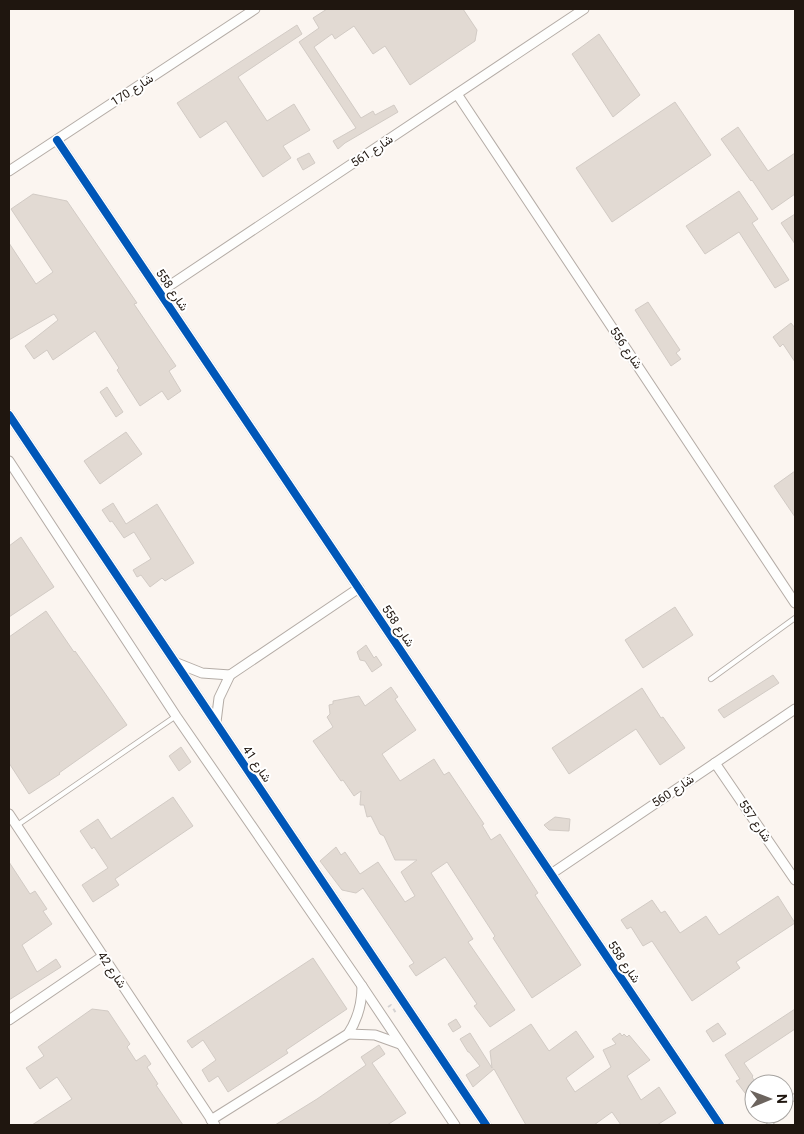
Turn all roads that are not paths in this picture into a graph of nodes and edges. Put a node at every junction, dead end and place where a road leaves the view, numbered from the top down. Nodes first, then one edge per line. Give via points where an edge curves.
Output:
1 (254, 9) edge
2 (584, 9) edge
3 (457, 94) junction
4 (57, 140) junction
5 (9, 171) edge
6 (160, 292) junction
7 (9, 415) edge
8 (9, 461) edge
9 (358, 588) junction
10 (795, 603) edge
11 (795, 618) edge
12 (176, 662) junction
13 (230, 675) junction
14 (711, 678) dead end
15 (795, 709) edge
16 (176, 716) junction
17 (216, 723) junction
18 (715, 763) junction
19 (9, 814) edge
20 (16, 826) junction
21 (551, 874) junction
22 (795, 880) edge
23 (102, 956) junction
24 (362, 986) junction
25 (9, 1020) edge
26 (348, 1034) junction
27 (402, 1045) junction
28 (213, 1122) edge
29 (455, 1125) edge
30 (486, 1125) edge
31 (720, 1125) edge

1 - 4 street, شارع 170
2 - 3 street, شارع 561
3 - 6 street, شارع 561
3 - 10 street, شارع 556
4 - 5 street, شارع 170
4 - 6 street, شارع 558
6 - 9 street, شارع 558
7 - 12 street, شارع 41
8 - 16 street
9 - 13 street
9 - 21 street, شارع 558
11 - 14 lane
12 - 13 street via 202,673
12 - 17 street, شارع 41
13 - 17 street via 219,698
15 - 18 street, شارع 560
16 - 20 lane
16 - 24 street
17 - 30 street, شارع 41
18 - 21 street, شارع 560
18 - 22 street, شارع 557
19 - 20 street, شارع 42
20 - 23 street, شارع 42
21 - 31 street, شارع 558
23 - 25 street
23 - 28 street, شارع 42
24 - 26 street via 360,1012
24 - 27 street
26 - 27 street via 376,1035
26 - 28 street
27 - 29 street

